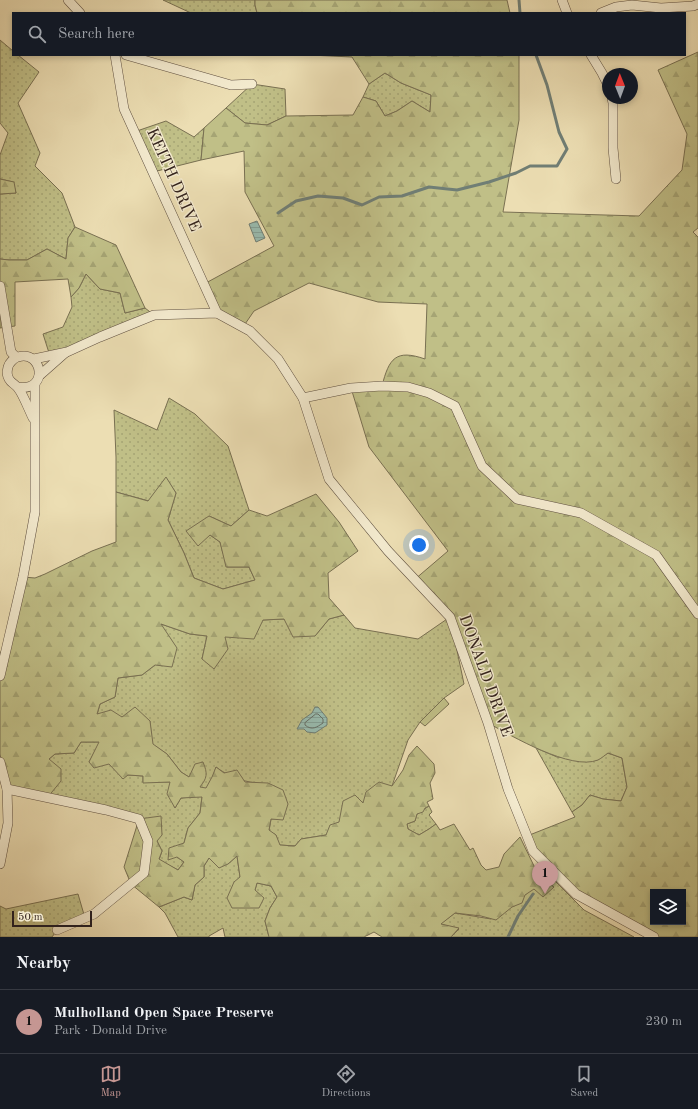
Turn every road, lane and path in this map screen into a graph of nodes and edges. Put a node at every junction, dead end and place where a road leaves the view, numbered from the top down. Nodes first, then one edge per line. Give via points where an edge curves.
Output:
1 (68, 0) edge
2 (562, 0) edge
3 (698, 4) edge
4 (79, 12) edge
5 (567, 12) edge
6 (604, 12) edge
7 (115, 56) edge
8 (130, 56) edge
9 (592, 56) edge
10 (602, 73) edge
11 (252, 84) dead end
12 (613, 104) edge
13 (616, 179) dead end
14 (0, 286) edge
15 (217, 313) junction
16 (66, 352) junction
17 (16, 357) junction
18 (34, 359) junction
19 (4, 368) edge
20 (37, 380) junction
21 (18, 387) junction
22 (303, 398) junction
23 (35, 421) junction
24 (698, 614) edge
25 (3, 653) edge
26 (0, 676) edge
27 (0, 762) edge
28 (7, 789) junction
29 (0, 864) edge
30 (57, 930) dead end
31 (654, 937) edge

1 - 4 street
2 - 5 street
3 - 6 street via 661,8 632,5
7 - 15 street, KEITH DRIVE via 124,109
8 - 11 street via 231,85
9 - 10 street
12 - 13 street
14 - 17 street via 11,352
15 - 16 street via 154,315
15 - 22 street, DONALD DRIVE via 250,331 273,353
16 - 18 street
16 - 20 street
17 - 18 street via 26,356
17 - 19 street
18 - 20 street via 40,371
19 - 21 street via 9,380
20 - 21 street via 25,388
20 - 23 street
21 - 23 street
22 - 24 street via 351,388 408,387 429,393 455,406 482,466 517,499 581,513 656,555
22 - 31 street, DONALD DRIVE via 329,479 388,551 450,618 488,723 508,789 533,850 576,894
23 - 25 street via 35,512 24,577
25 - 26 street
27 - 28 street
28 - 29 street via 8,823
28 - 30 street via 139,819 148,841 144,873 94,914

